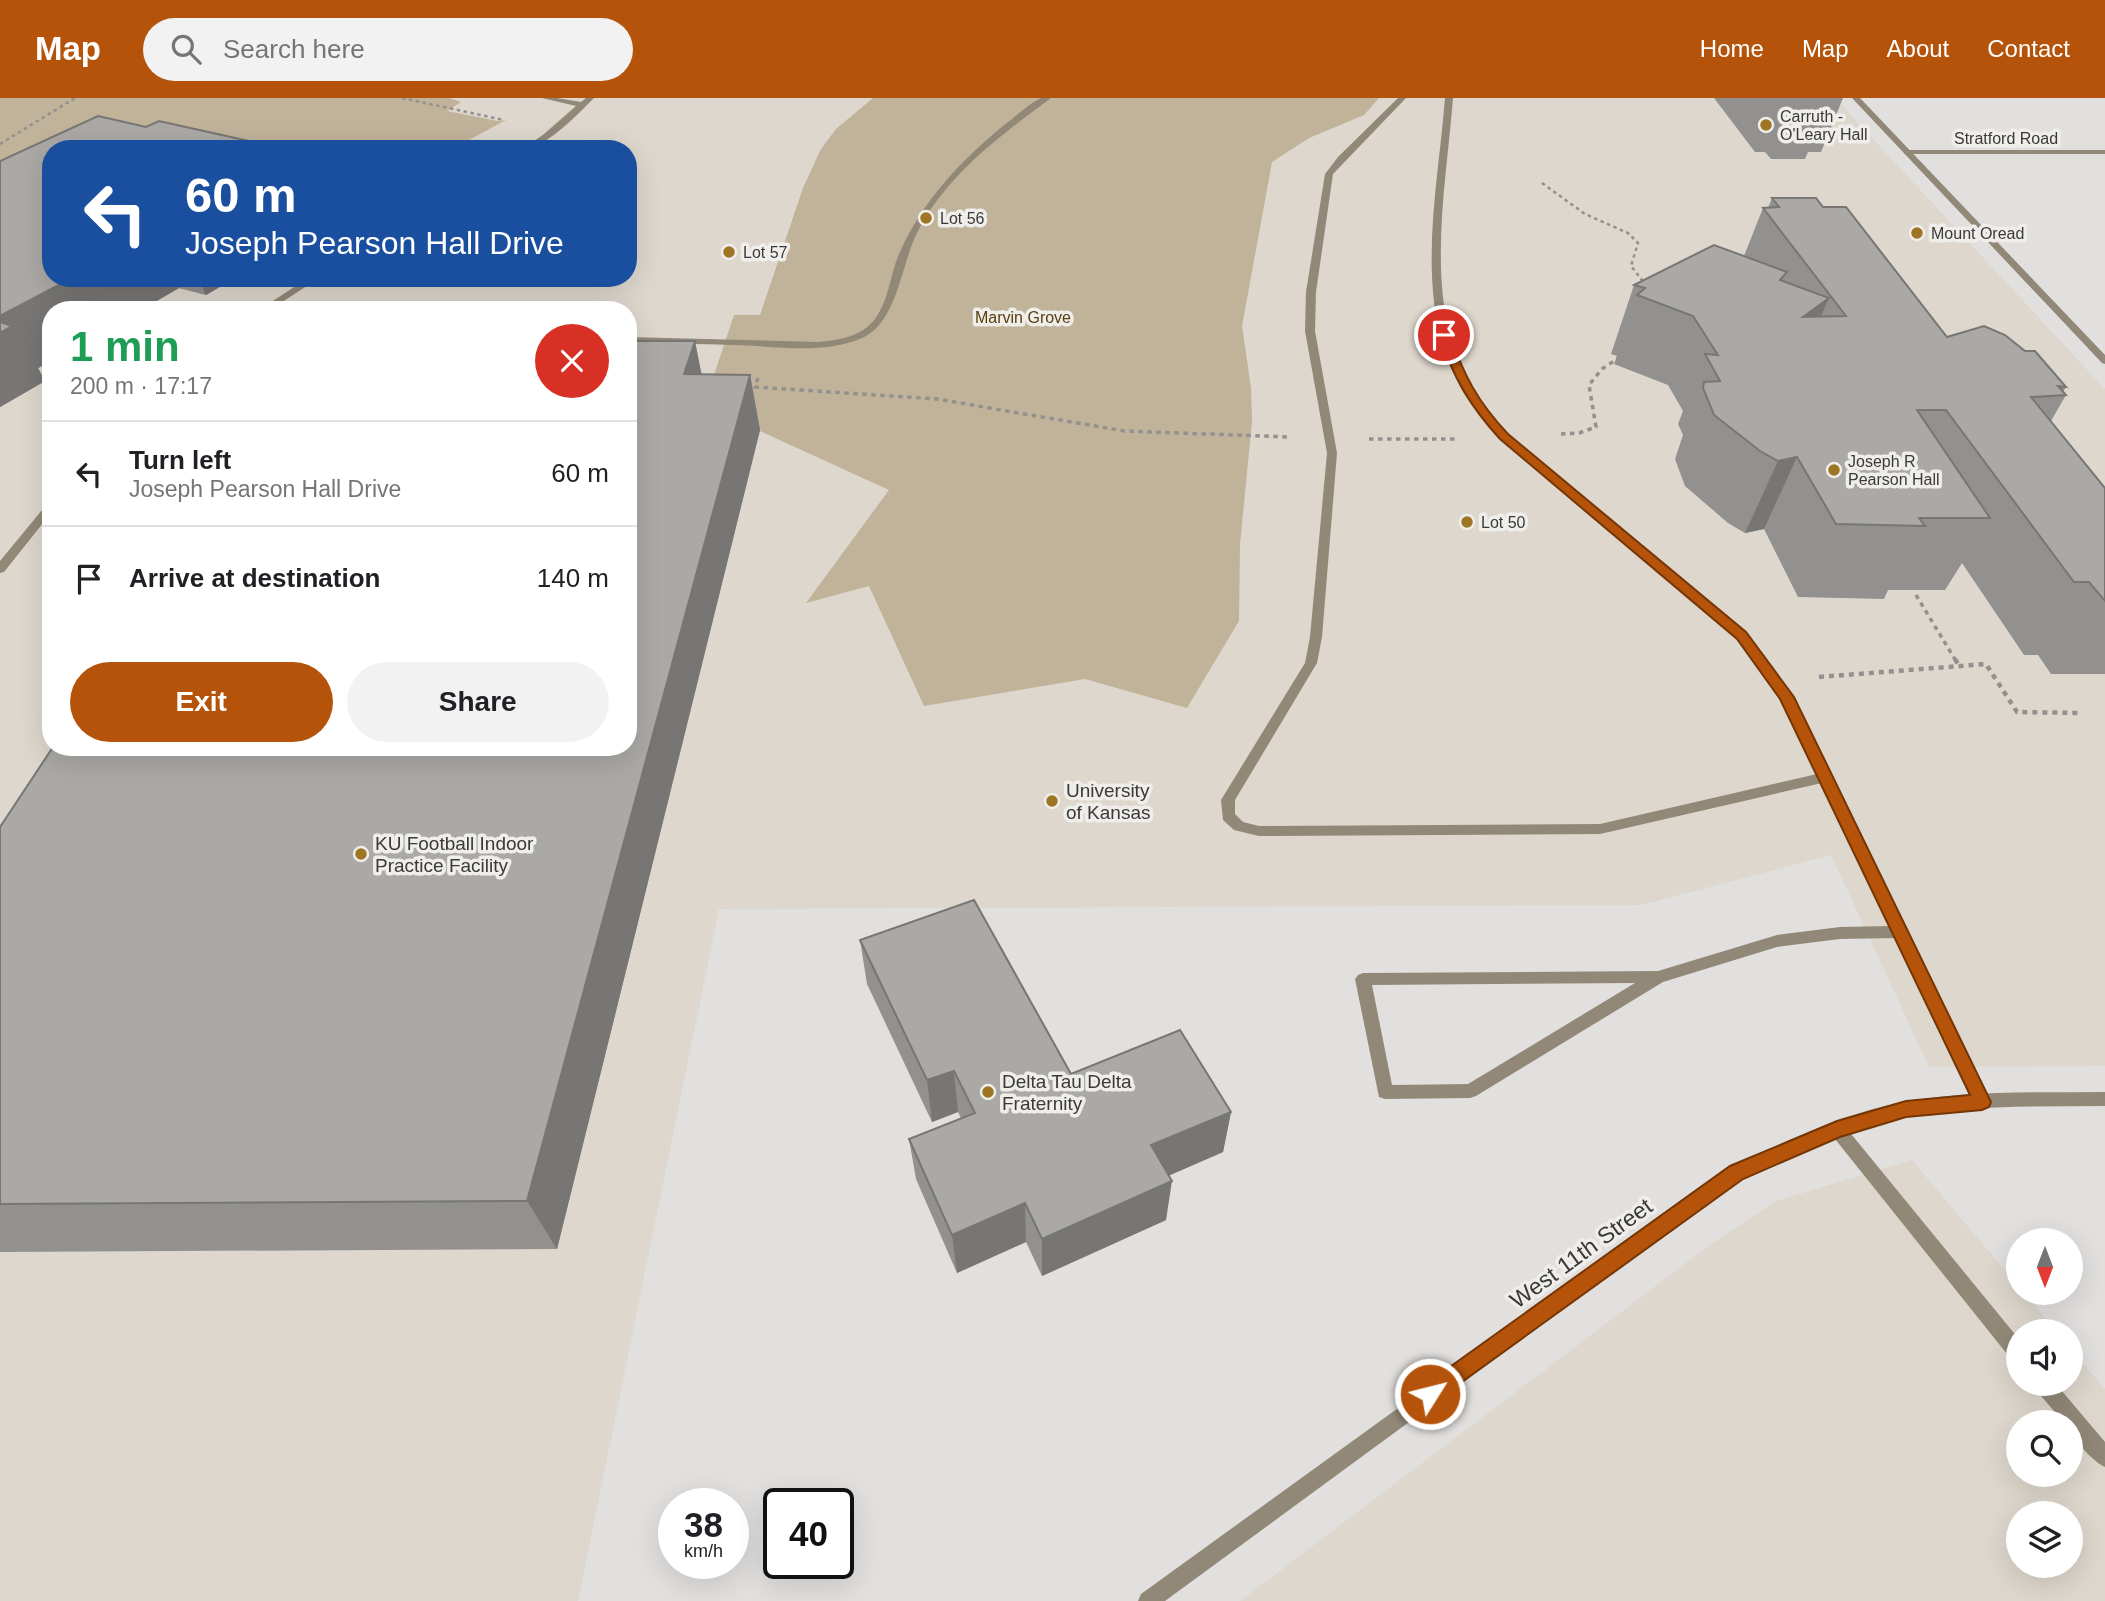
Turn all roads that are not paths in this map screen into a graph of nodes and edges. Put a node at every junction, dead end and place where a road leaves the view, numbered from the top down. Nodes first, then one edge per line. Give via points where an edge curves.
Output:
1 (546, 98) edge
2 (590, 98) edge
3 (1047, 98) edge
4 (1402, 98) edge
5 (1449, 98) edge
6 (1856, 98) edge
7 (582, 104) junction
8 (541, 140) edge
9 (1907, 152) junction
10 (2105, 152) edge
11 (300, 287) edge
12 (278, 301) edge
13 (637, 340) edge
14 (2105, 361) edge
15 (42, 517) edge
16 (0, 569) edge
17 (1826, 777) junction
18 (1900, 932) junction
19 (1658, 977) junction
20 (2105, 1099) edge
21 (1982, 1102) junction
22 (1837, 1129) junction
23 (2006, 1338) edge
24 (2054, 1396) edge
25 (2105, 1457) edge
26 (1148, 1601) edge

1 - 7 street
2 - 7 street
3 - 13 street via 976,150 940,190 901,258 888,307 877,325 861,336 833,342
4 - 17 street via 1329,174 1311,292 1310,331 1332,453 1316,637 1311,663 1228,800 1228,816 1239,826 1259,831 1600,830
5 - 17 street via 1438,263 1443,325 1458,374 1480,411 1504,436 1741,636 1787,697
6 - 9 street
7 - 8 street
9 - 10 street, Stratford Road
9 - 14 street
11 - 12 street
15 - 16 street
17 - 18 street
18 - 19 street via 1777,940
18 - 21 street
19 - 19 street via 1363,979 1385,1092 1470,1091
20 - 21 street, West 11th Street
21 - 22 street, West 11th Street via 1906,1109
22 - 23 street
22 - 26 street, West 11th Street via 1736,1172
24 - 25 street

